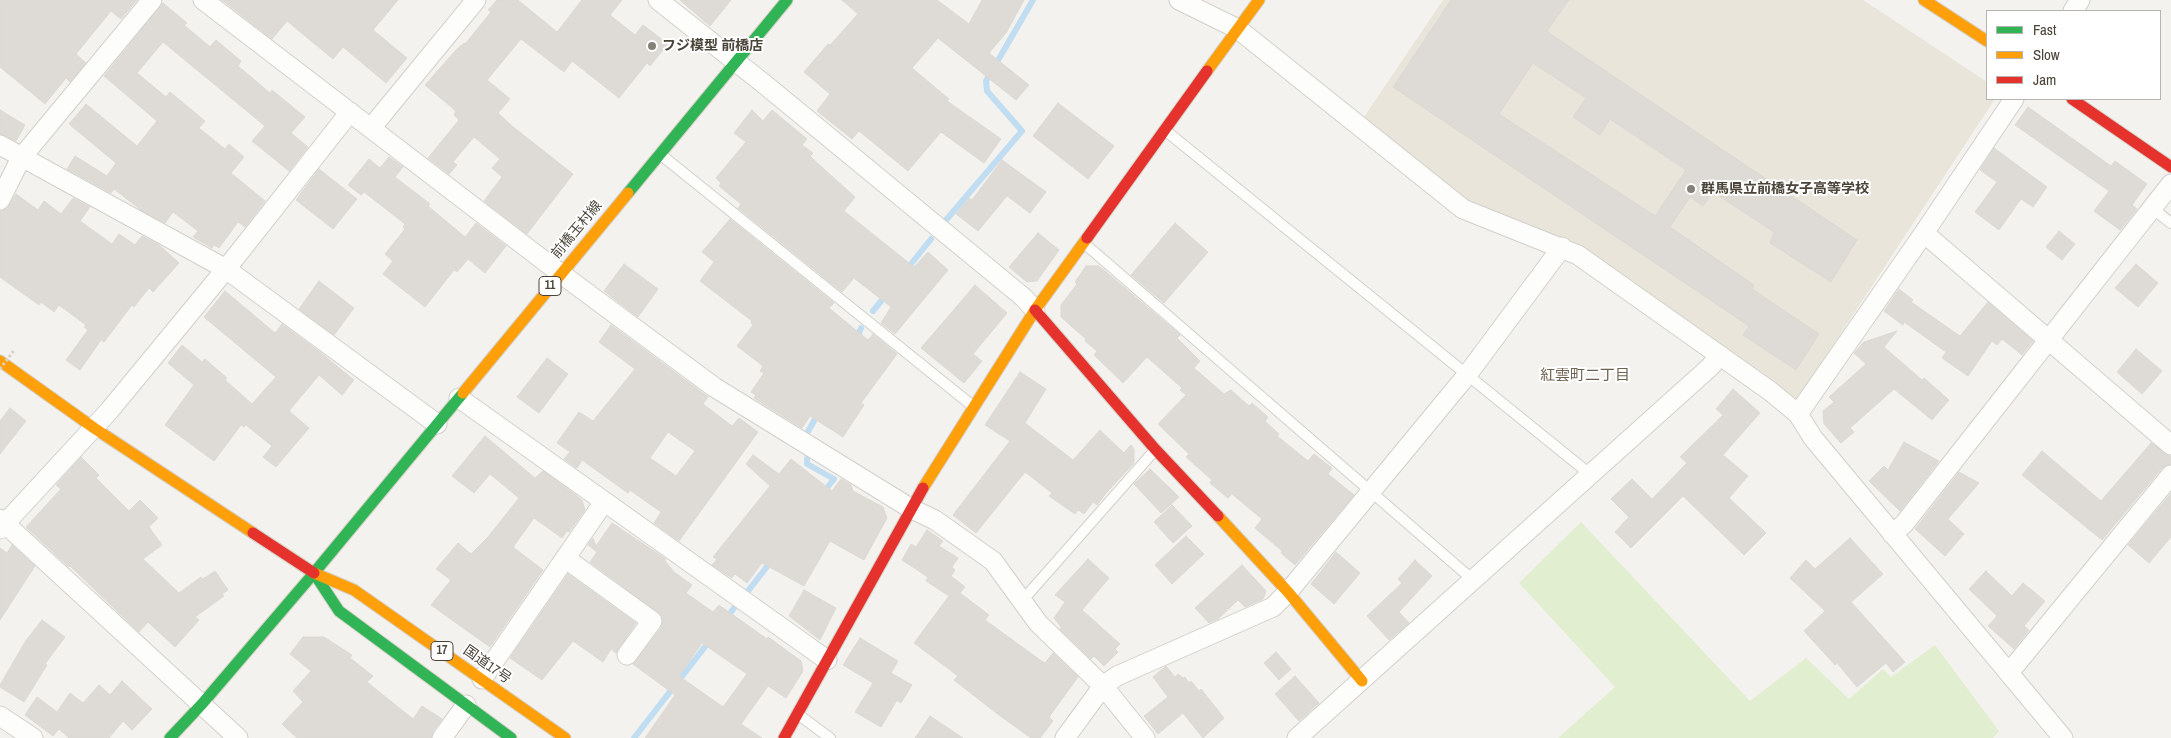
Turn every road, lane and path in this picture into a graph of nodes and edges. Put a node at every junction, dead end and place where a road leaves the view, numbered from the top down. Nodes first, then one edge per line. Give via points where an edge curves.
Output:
1 (152, 0) edge
2 (203, 0) edge
3 (476, 0) edge
4 (658, 0) edge
5 (787, 0) edge
6 (1179, 0) edge
7 (1258, 0) edge
8 (1924, 0) edge
9 (1238, 29) junction
10 (1986, 40) edge
11 (736, 62) junction
12 (2013, 100) edge
13 (2073, 100) edge
14 (350, 112) junction
15 (371, 128) junction
16 (1166, 130) junction
17 (0, 145) edge
18 (660, 153) junction
19 (21, 158) junction
20 (2171, 167) edge
21 (2171, 184) edge
22 (0, 200) edge
23 (2152, 208) junction
24 (2171, 223) edge
25 (1924, 233) junction
26 (1084, 243) junction
27 (1562, 247) junction
28 (226, 269) junction
29 (560, 273) junction
30 (1035, 310) junction
31 (2049, 339) junction
32 (15, 349) dead end
33 (1720, 355) junction
34 (0, 361) edge
35 (0, 369) edge
36 (1467, 375) junction
37 (459, 398) junction
38 (975, 407) junction
39 (1798, 414) junction
40 (437, 424) junction
41 (94, 428) junction
42 (2171, 444) edge
43 (1155, 449) junction
44 (1591, 474) junction
45 (2171, 475) edge
46 (1371, 492) junction
47 (604, 502) junction
48 (910, 508) junction
49 (1, 523) edge
50 (1892, 534) junction
51 (565, 558) junction
52 (314, 573) junction
53 (1473, 580) junction
54 (1288, 592) junction
55 (1022, 602) junction
56 (627, 655) dead end
57 (826, 660) junction
58 (2008, 672) junction
59 (482, 678) junction
60 (1362, 681) junction
61 (1103, 686) junction
62 (202, 704) junction
63 (466, 705) junction
64 (798, 715) junction
65 (0, 716) edge
66 (33, 738) edge
67 (170, 738) edge
68 (238, 738) edge
69 (442, 738) edge
70 (511, 738) edge
71 (565, 738) edge
72 (784, 738) edge
73 (830, 738) edge
74 (1065, 738) edge
75 (1145, 738) edge
76 (1297, 738) edge
77 (2063, 738) edge

1 - 19 street
2 - 14 street
3 - 15 street
4 - 11 street
5 - 11 main road, 前橋玉村線 / 11
6 - 9 street
7 - 9 main road
8 - 10 main road
9 - 16 main road
9 - 27 street via 1463,208
11 - 18 main road, 前橋玉村線 / 11
11 - 30 street
12 - 25 street
13 - 20 main road
14 - 15 street
14 - 28 street
15 - 29 street
16 - 26 main road
16 - 36 lane
17 - 19 street
18 - 29 main road, 前橋玉村線 / 11
18 - 38 lane
19 - 22 street
19 - 28 street
21 - 23 street
23 - 24 lane
23 - 31 street
25 - 31 street
25 - 39 street
26 - 30 main road
26 - 46 lane
27 - 33 street
27 - 36 street
28 - 40 street
28 - 41 street
29 - 37 main road, 前橋玉村線 / 11
29 - 48 street via 714,387
30 - 38 main road
30 - 43 main road
31 - 42 street
31 - 50 street via 1904,524
32 - 35 path, bridge
33 - 39 street
33 - 44 street
34 - 41 main road
36 - 44 lane
36 - 46 street
37 - 40 main road, 前橋玉村線 / 11
37 - 47 street
38 - 48 main road
39 - 50 street via 1812,438
40 - 52 main road, 前橋玉村線 / 11
41 - 49 street
41 - 52 main road
43 - 54 main road
43 - 55 lane
44 - 53 street
45 - 58 street
46 - 53 lane
46 - 54 street
47 - 51 street
47 - 57 street
48 - 55 street via 935,520 993,561
48 - 57 main road
49 - 62 street
50 - 58 street
51 - 56 street via 652,621
51 - 59 street
52 - 59 main road, 国道17号 / 17 via 354,590
52 - 62 main road
52 - 63 main road, 17 via 339,611
53 - 60 street
54 - 60 main road
54 - 61 street via 1273,607 1117,676
55 - 61 street via 1038,623
57 - 64 main road
58 - 77 street
59 - 71 main road, 国道17号 / 17
60 - 76 street
61 - 74 street
61 - 75 street
62 - 67 main road
62 - 68 street
63 - 69 street
63 - 70 main road, 17
64 - 72 main road
64 - 73 lane
65 - 66 street

